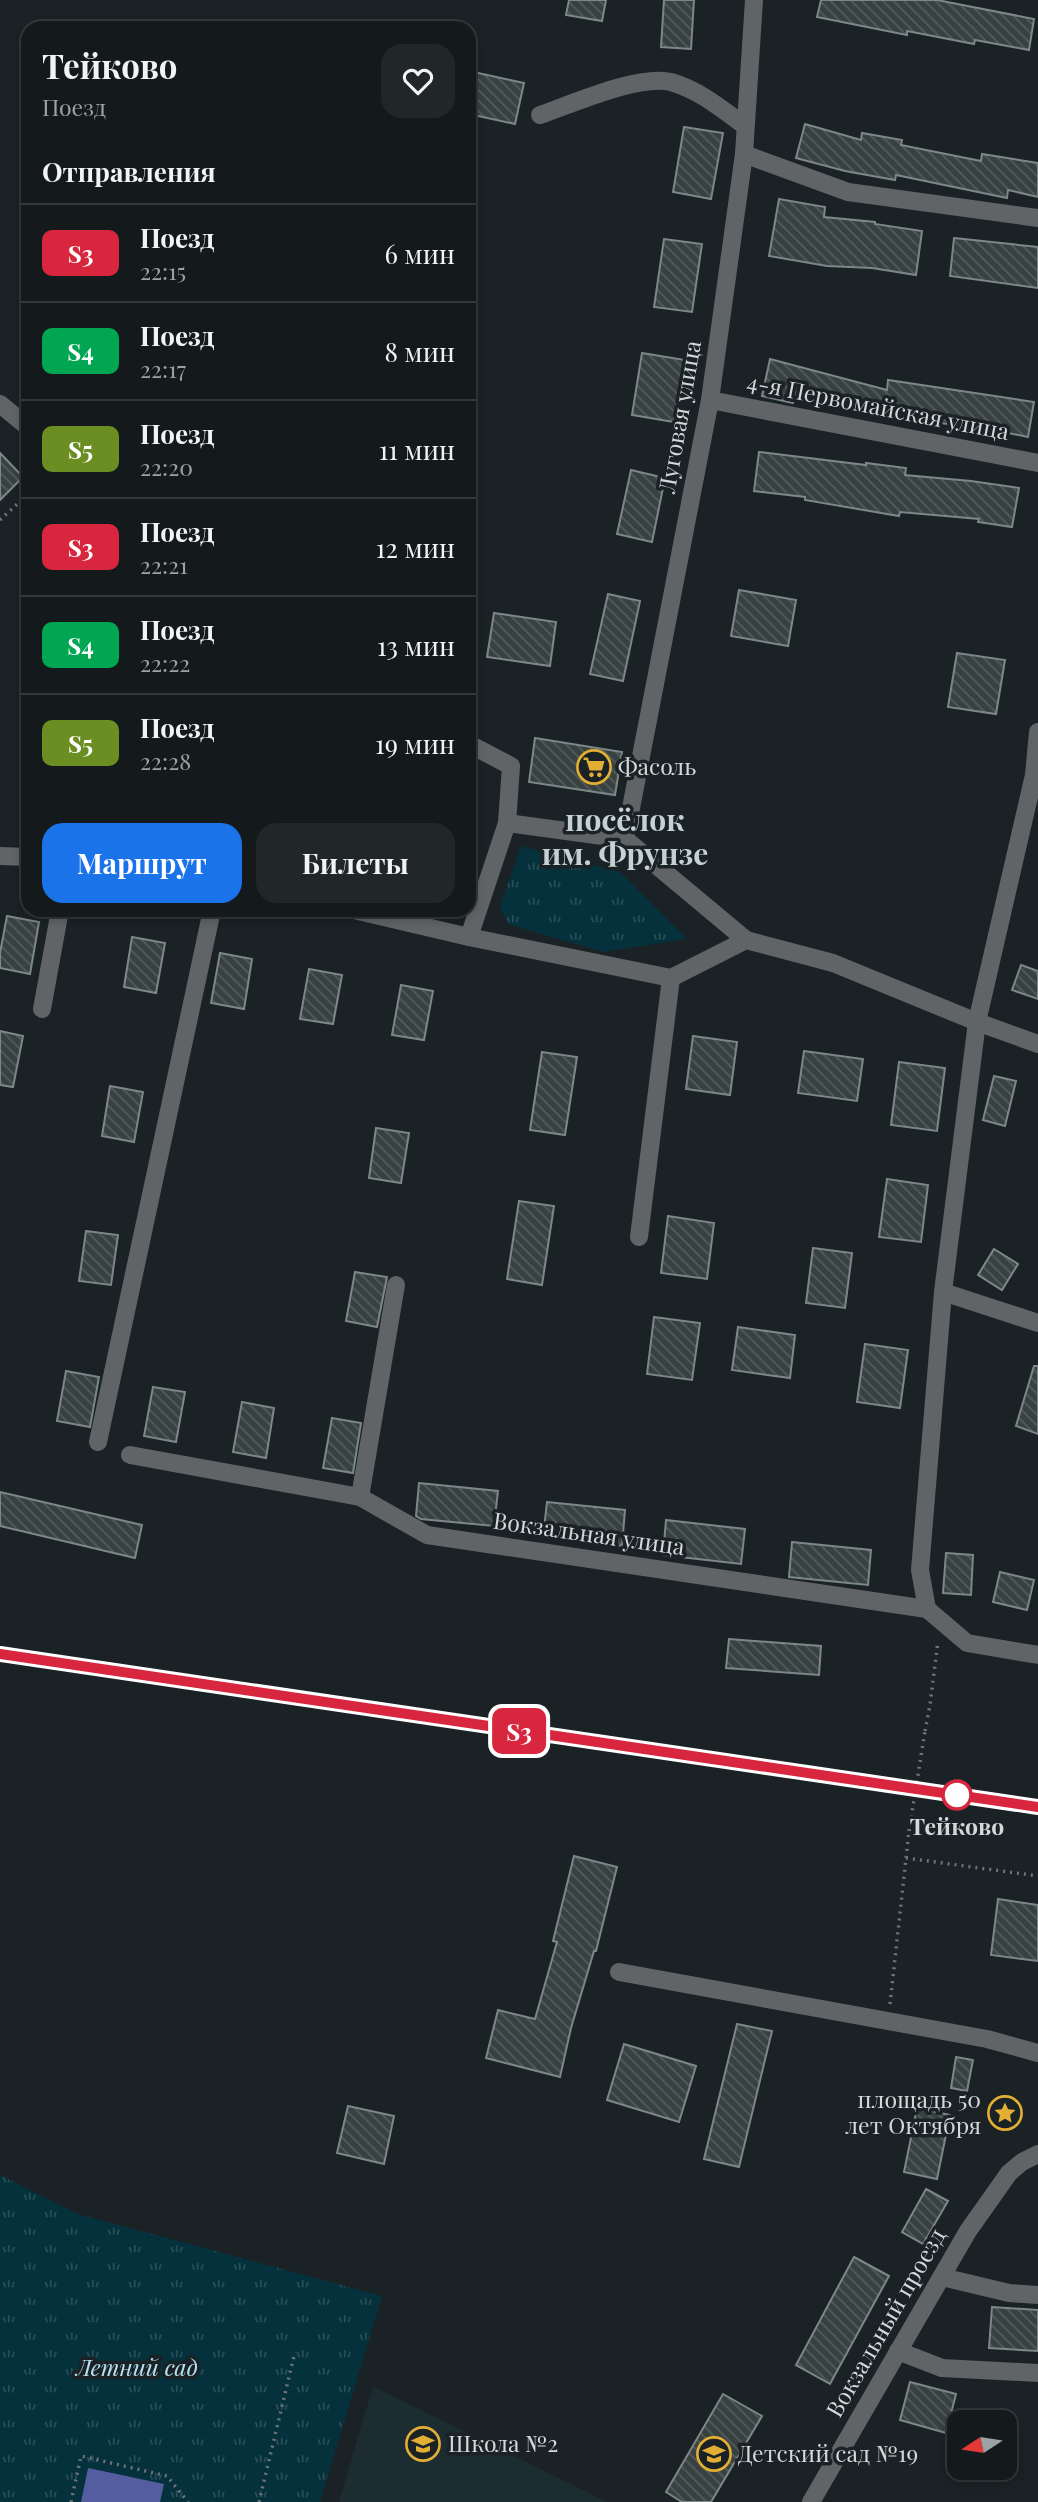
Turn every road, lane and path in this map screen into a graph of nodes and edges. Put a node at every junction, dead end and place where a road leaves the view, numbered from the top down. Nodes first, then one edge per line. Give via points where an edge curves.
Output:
1 (754, 0) edge
2 (540, 115) dead end
3 (746, 126) junction
4 (744, 154) junction
5 (1038, 218) edge
6 (710, 400) junction
7 (0, 404) edge
8 (21, 421) edge
9 (1038, 463) edge
10 (21, 500) edge
11 (0, 520) edge
12 (1038, 732) edge
13 (476, 748) edge
14 (1036, 774) edge
15 (508, 823) junction
16 (625, 839) junction
17 (0, 856) edge
18 (21, 858) edge
19 (59, 917) edge
20 (210, 917) edge
21 (384, 917) edge
22 (476, 917) edge
23 (476, 917) edge
24 (469, 937) junction
25 (746, 940) junction
26 (671, 978) junction
27 (42, 1009) dead end
28 (976, 1022) junction
29 (1038, 1044) edge
30 (639, 1237) dead end
31 (397, 1285) dead end
32 (943, 1292) junction
33 (1038, 1323) edge
34 (98, 1442) dead end
35 (130, 1455) dead end
36 (360, 1497) junction
37 (927, 1609) junction
38 (1038, 1654) edge
39 (906, 1858) junction
40 (1038, 1876) edge
41 (619, 1972) dead end
42 (888, 2020) junction
43 (1038, 2053) edge
44 (1038, 2154) edge
45 (942, 2277) junction
46 (1038, 2295) edge
47 (898, 2351) junction
48 (295, 2353) dead end
49 (1038, 2373) edge
50 (71, 2502) edge
51 (188, 2502) edge
52 (259, 2502) edge
53 (811, 2502) edge

1 - 3 street, Луговая улица
2 - 3 street via 636,83 668,82 699,93
3 - 4 street, Луговая улица
4 - 5 street via 848,192
4 - 6 street, Луговая улица
6 - 9 street, 4-я Первомайская улица
6 - 16 street, Луговая улица
7 - 8 street
10 - 11 path
12 - 14 street
13 - 15 street via 511,766
14 - 28 street
15 - 16 street
15 - 23 street
16 - 25 street
17 - 18 street
19 - 27 street
20 - 34 street
21 - 24 street
22 - 24 street
24 - 26 street
25 - 26 street
25 - 28 street via 833,963
26 - 30 street
28 - 29 street
28 - 32 street
31 - 36 street
32 - 33 street
32 - 37 street via 920,1570
35 - 36 street, Вокзальная улица
36 - 37 street, Вокзальная улица via 427,1535
37 - 38 street via 967,1643
37 - 39 path, bridge via 938,1641
39 - 40 path
39 - 42 path
41 - 42 street
42 - 43 street
44 - 45 street, Вокзальный проезд via 1009,2172
45 - 46 street
45 - 47 street, Вокзальный проезд
47 - 49 street via 942,2368
47 - 53 street, Вокзальный проезд
48 - 52 path
50 - 51 path via 81,2456 167,2476

